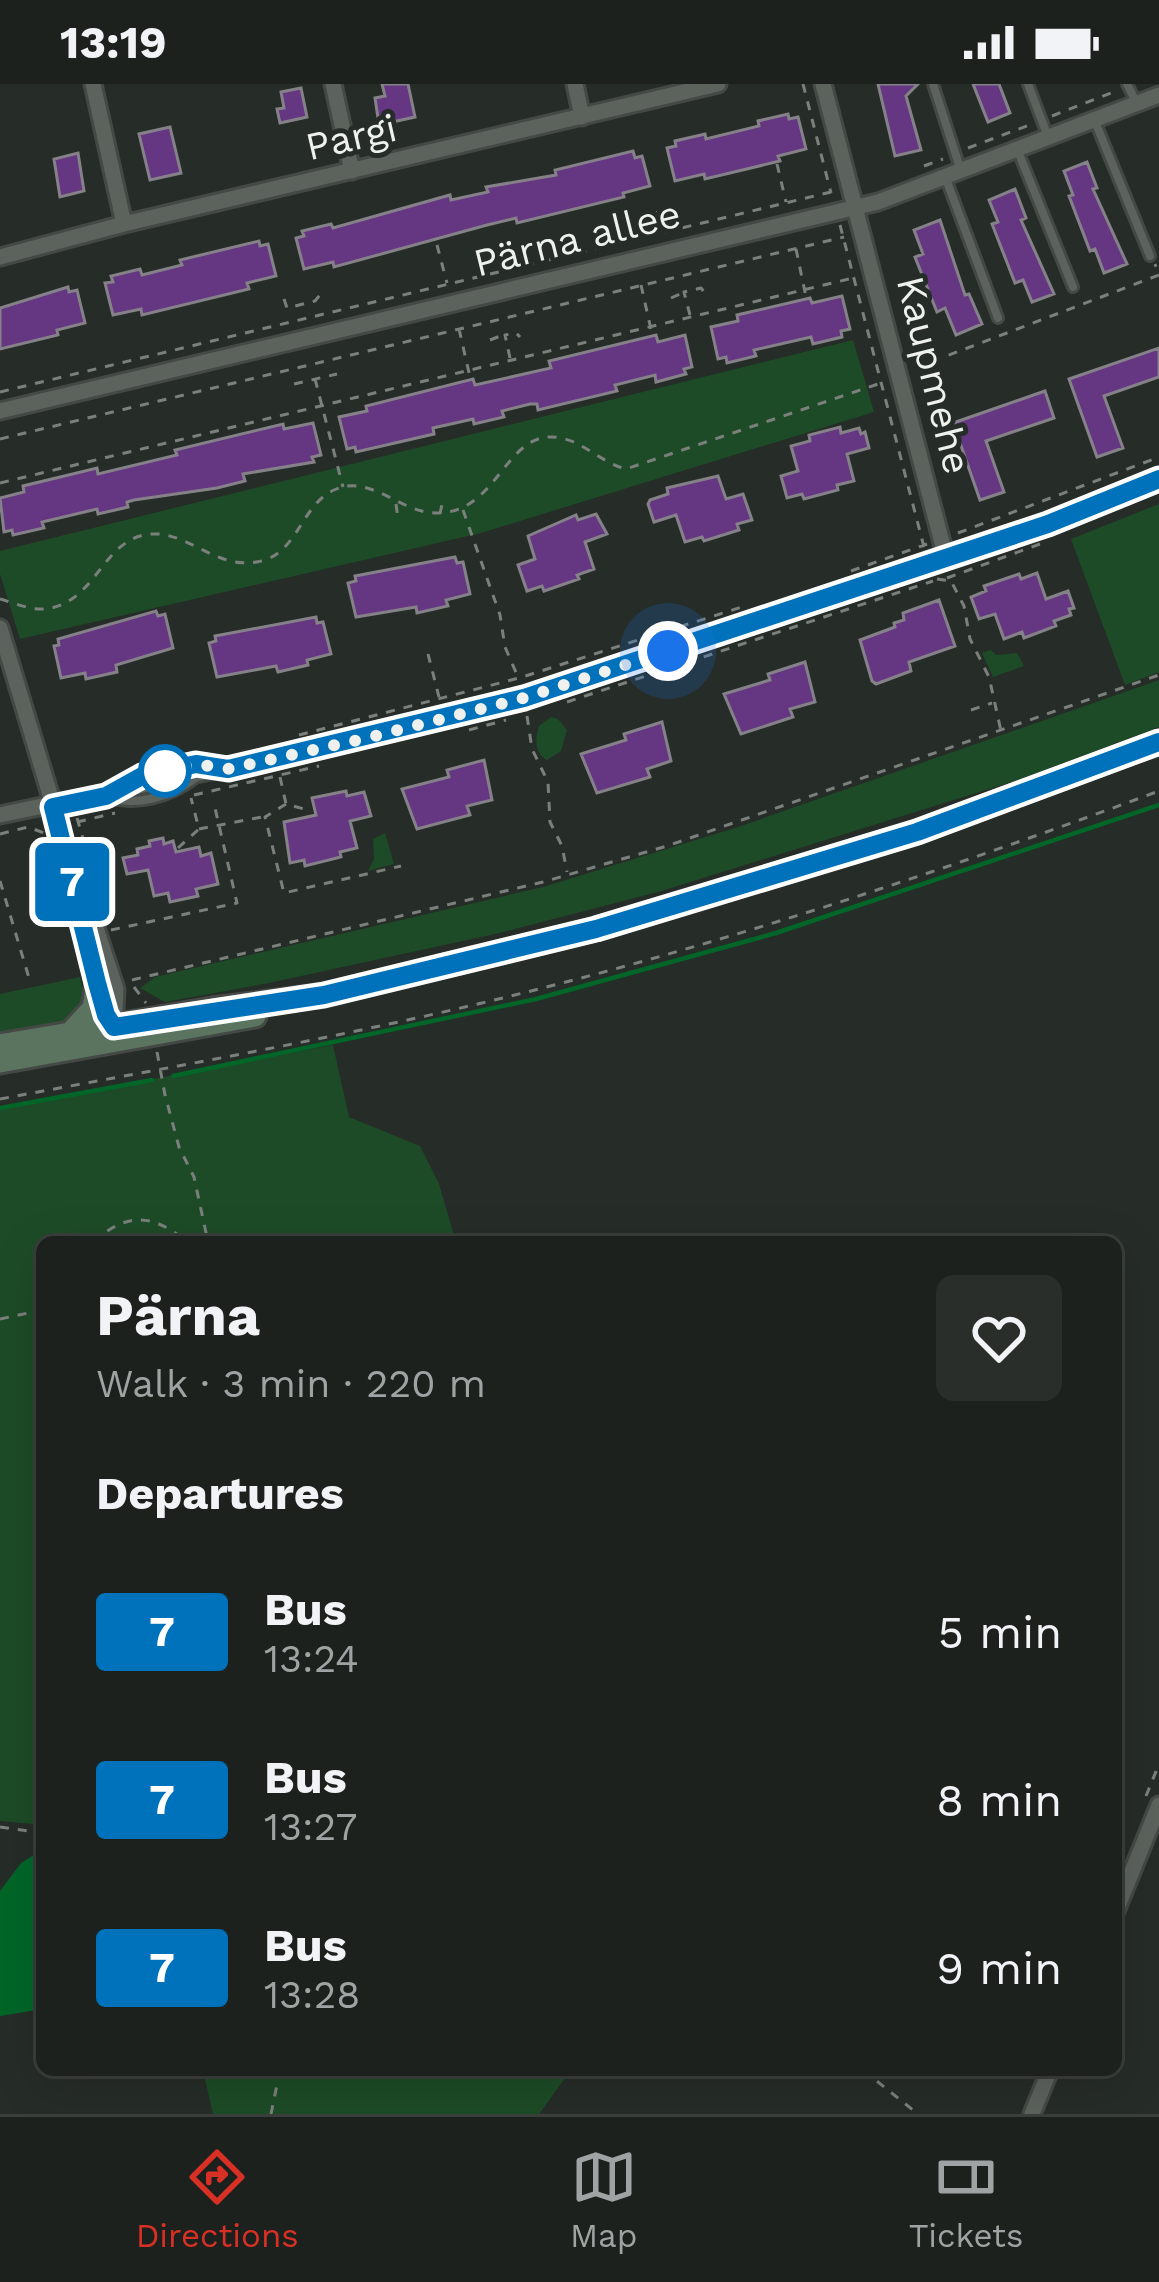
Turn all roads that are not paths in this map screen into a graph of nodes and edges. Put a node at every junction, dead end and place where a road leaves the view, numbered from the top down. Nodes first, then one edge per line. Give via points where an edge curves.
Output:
1 (93, 84) edge
2 (333, 84) edge
3 (574, 84) edge
4 (718, 84) edge
5 (823, 84) edge
6 (933, 84) edge
7 (1028, 84) edge
8 (1127, 84) edge
9 (1159, 95) edge
10 (1136, 102) junction
11 (582, 117) junction
12 (1094, 118) junction
13 (1048, 137) junction
14 (1016, 147) junction
15 (352, 171) junction
16 (953, 173) junction
17 (856, 207) junction
18 (124, 224) junction
19 (1150, 256) dead end
20 (0, 257) edge
21 (1073, 287) dead end
22 (998, 318) dead end
23 (0, 411) edge
24 (1159, 479) edge
25 (946, 558) junction
26 (0, 628) edge
27 (1159, 742) edge
28 (228, 769) junction
29 (106, 796) junction
30 (53, 807) junction
31 (0, 815) edge
32 (60, 832) junction
33 (97, 983) junction
34 (69, 1034) junction
35 (116, 1035) junction
36 (0, 1045) edge
37 (0, 1062) edge
38 (1159, 1805) edge
39 (1122, 1896) edge
40 (1048, 2076) edge
41 (1032, 2114) edge

1 - 18 street
2 - 15 street
3 - 11 street
4 - 11 street, Pargi
5 - 17 street, Kaupmehe
6 - 16 lane
7 - 13 lane
8 - 10 lane
9 - 10 street, Pärna allee
10 - 12 street, Pärna allee
11 - 15 street, Pargi
12 - 13 street, Pärna allee
12 - 19 lane
13 - 14 street, Pärna allee
14 - 16 street, Pärna allee
14 - 21 lane
15 - 18 street, Pargi
16 - 17 street, Pärna allee
16 - 22 lane
17 - 23 street, Pärna allee
17 - 25 street, Kaupmehe
18 - 20 street, Pargi
24 - 25 street
25 - 28 street via 524,698
26 - 30 street
27 - 35 main road via 917,832 596,929
28 - 29 street
28 - 29 lane via 196,764 142,776
29 - 30 street
30 - 31 street
30 - 32 street
32 - 33 street
32 - 35 street via 116,989
33 - 34 main road via 93,1008
33 - 35 street
34 - 35 main road
34 - 36 main road
35 - 37 main road
38 - 39 street
40 - 41 street

